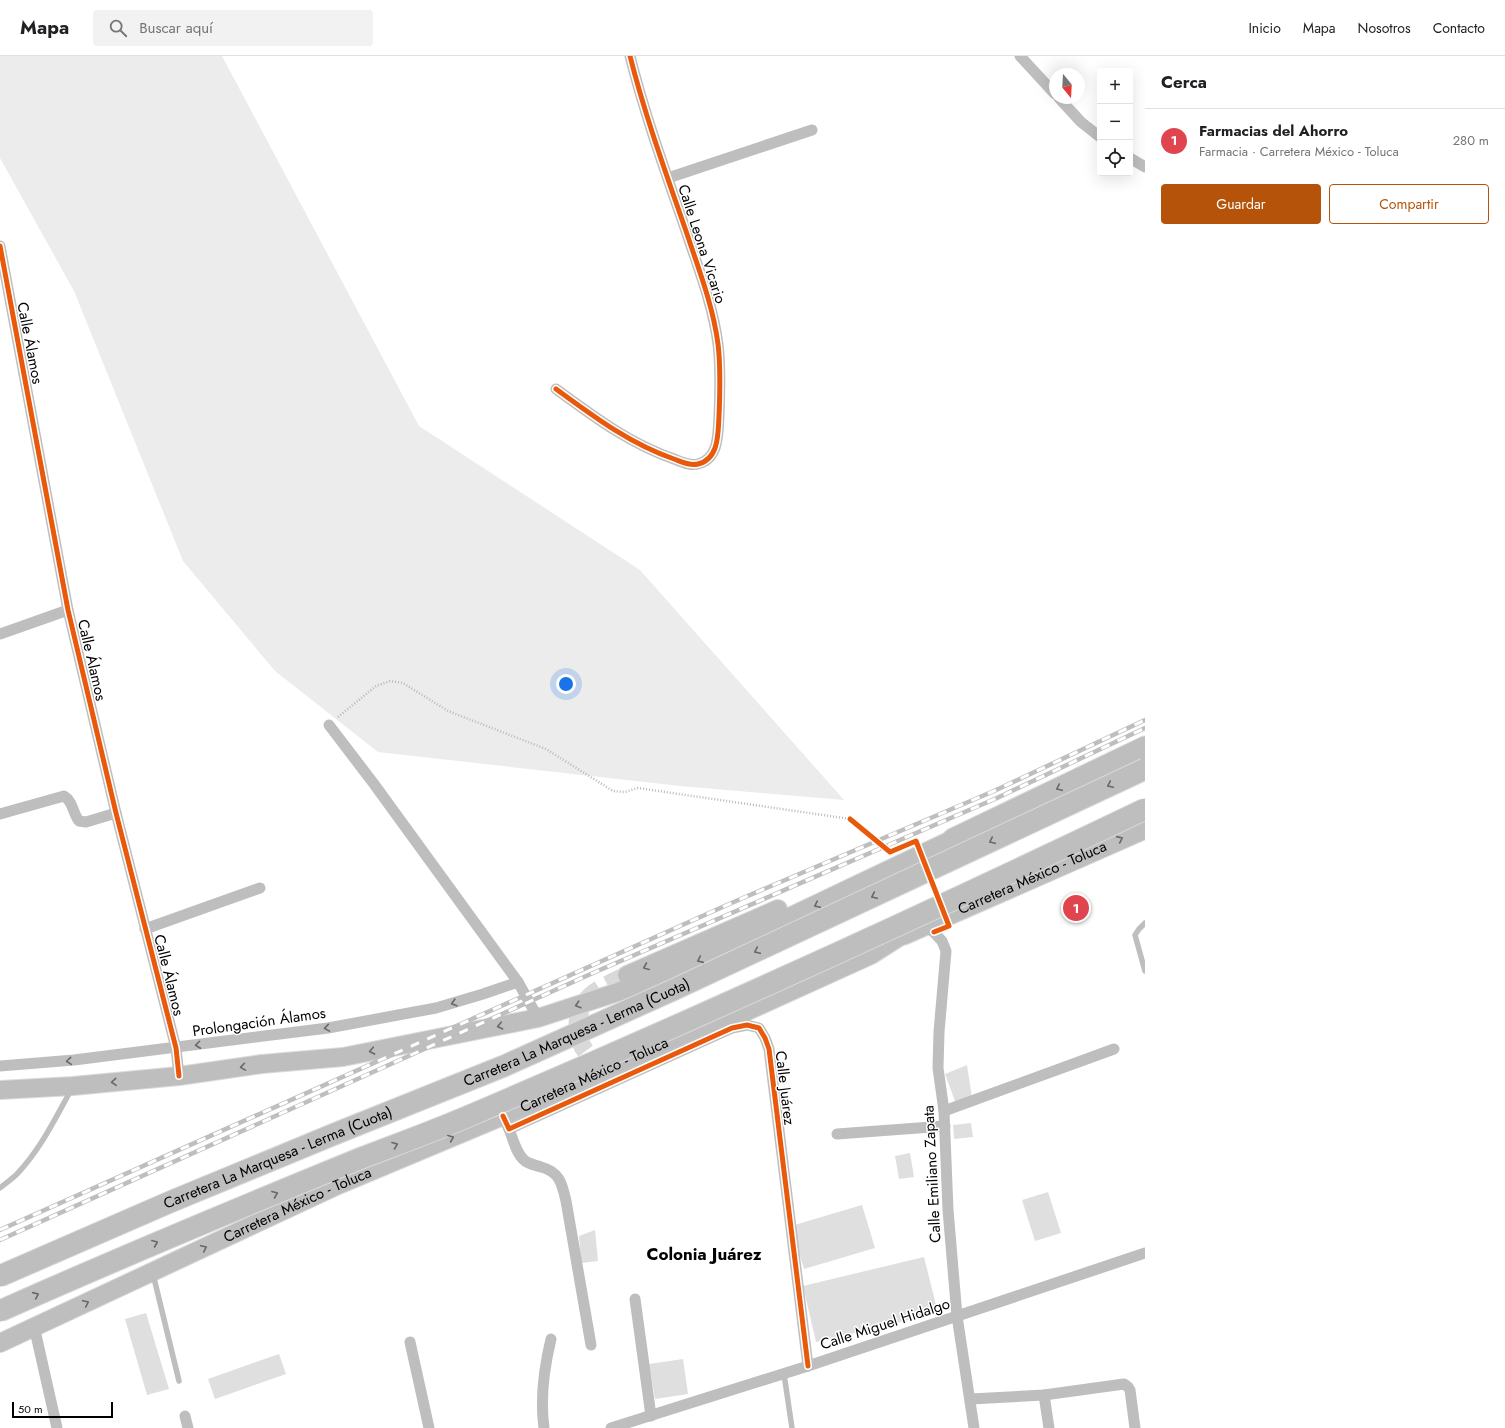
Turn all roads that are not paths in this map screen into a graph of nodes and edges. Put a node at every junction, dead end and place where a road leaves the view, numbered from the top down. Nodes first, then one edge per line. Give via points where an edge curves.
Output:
1 (630, 56) edge
2 (1020, 56) edge
3 (1049, 87) edge
4 (1064, 104) edge
5 (812, 130) dead end
6 (1097, 135) edge
7 (1133, 160) edge
8 (1145, 167) edge
9 (668, 178) junction
10 (0, 246) edge
11 (556, 389) dead end
12 (68, 610) junction
13 (0, 634) edge
14 (329, 725) road end
15 (1145, 747) edge
16 (1145, 769) edge
17 (1145, 809) edge
18 (116, 813) junction
19 (0, 814) edge
20 (1145, 828) edge
21 (953, 839) junction
22 (260, 888) dead end
23 (1145, 923) edge
24 (926, 924) junction
25 (145, 929) junction
26 (904, 934) junction
27 (1145, 971) edge
28 (627, 975) tunnel mouth
29 (518, 982) junction
30 (538, 1018) junction
31 (176, 1048) junction
32 (1114, 1049) dead end
33 (656, 1052) dead end
34 (0, 1066) edge
35 (180, 1076) junction
36 (73, 1086) junction
37 (0, 1090) edge
38 (944, 1111) junction
39 (506, 1123) junction
40 (945, 1126) junction
41 (837, 1134) dead end
42 (0, 1188) edge
43 (1145, 1253) edge
44 (152, 1272) junction
45 (0, 1276) edge
46 (635, 1299) dead end
47 (0, 1311) edge
48 (957, 1316) junction
49 (34, 1326) junction
50 (551, 1339) dead end
51 (0, 1342) edge
52 (410, 1342) dead end
53 (591, 1345) dead end
54 (808, 1366) junction
55 (784, 1374) junction
56 (179, 1380) dead end
57 (1044, 1395) junction
58 (971, 1399) junction
59 (185, 1416) dead end
60 (651, 1416) junction
61 (617, 1427) edge
62 (56, 1428) edge
63 (188, 1428) edge
64 (429, 1428) edge
65 (544, 1428) edge
66 (792, 1428) edge
67 (974, 1428) edge
68 (1049, 1428) edge
69 (1135, 1428) edge

1 - 9 street, Calle Leona Vicario
2 - 3 street
4 - 6 street
5 - 9 street
7 - 8 street
9 - 11 street, Calle Leona Vicario via 705,287 718,344 721,378 718,431 712,456 697,464 691,464 662,455 604,424
10 - 12 street, Calle Álamos
12 - 13 street
12 - 18 street, Calle Álamos
14 - 29 street
15 -> 21 highway
16 -> 45 highway, Carretera La Marquesa - Lerma (Cuota), bridge via 673,990 504,1066 170,1202
47 -> 17 highway, bridge via 230,1212 474,1114 711,1011
18 - 19 street via 86,822 80,821 76,818 68,798 64,796
18 - 25 street, Calle Álamos
24 -> 20 highway, Carretera México - Toluca
21 -> 28 main road via 849,876
21 -> 30 main road via 697,962 618,992
22 - 25 street
23 - 27 lane via 1136,935
24 - 26 highway, Carretera México - Toluca
24 - 38 street, Calle Emiliano Zapata via 942,941 946,951 938,1050
25 - 31 street, Calle Álamos
26 - 33 main road via 871,955
26 - 39 main road, Carretera México - Toluca
29 - 30 street
29 -> 31 street, Prolongación Álamos via 436,1008 328,1028
30 -> 35 main road via 343,1057 262,1064
31 -> 34 street, Prolongación Álamos
31 - 35 street, Calle Álamos
32 - 38 street
35 -> 36 main road
36 - 37 main road
36 - 42 lane via 52,1126 34,1152 17,1174
38 - 40 street, Calle Emiliano Zapata
44 -> 39 main road, Carretera México - Toluca via 336,1186
39 - 53 street via 520,1156 525,1161 553,1172 562,1184
39 - 54 street, Calle Juárez via 732,1028 747,1025 759,1028 769,1049
40 - 41 street
40 - 48 street, Calle Emiliano Zapata via 948,1210
43 - 48 street, Calle Miguel Hidalgo
49 -> 44 main road, Carretera México - Toluca
44 - 56 lane
46 - 60 street
48 - 54 street, Calle Miguel Hidalgo
48 - 58 street, Calle Emiliano Zapata
49 - 51 main road, Carretera México - Toluca
49 - 62 street
50 - 65 street via 544,1381
52 - 64 street
54 - 55 street, Calle Miguel Hidalgo
55 - 60 street, Calle Miguel Hidalgo
55 - 66 lane
57 - 58 street
57 - 68 street
57 - 69 street via 1124,1384 1130,1390
58 - 67 street, Calle Emiliano Zapata
59 - 63 street
60 - 61 street, Calle Miguel Hidalgo

